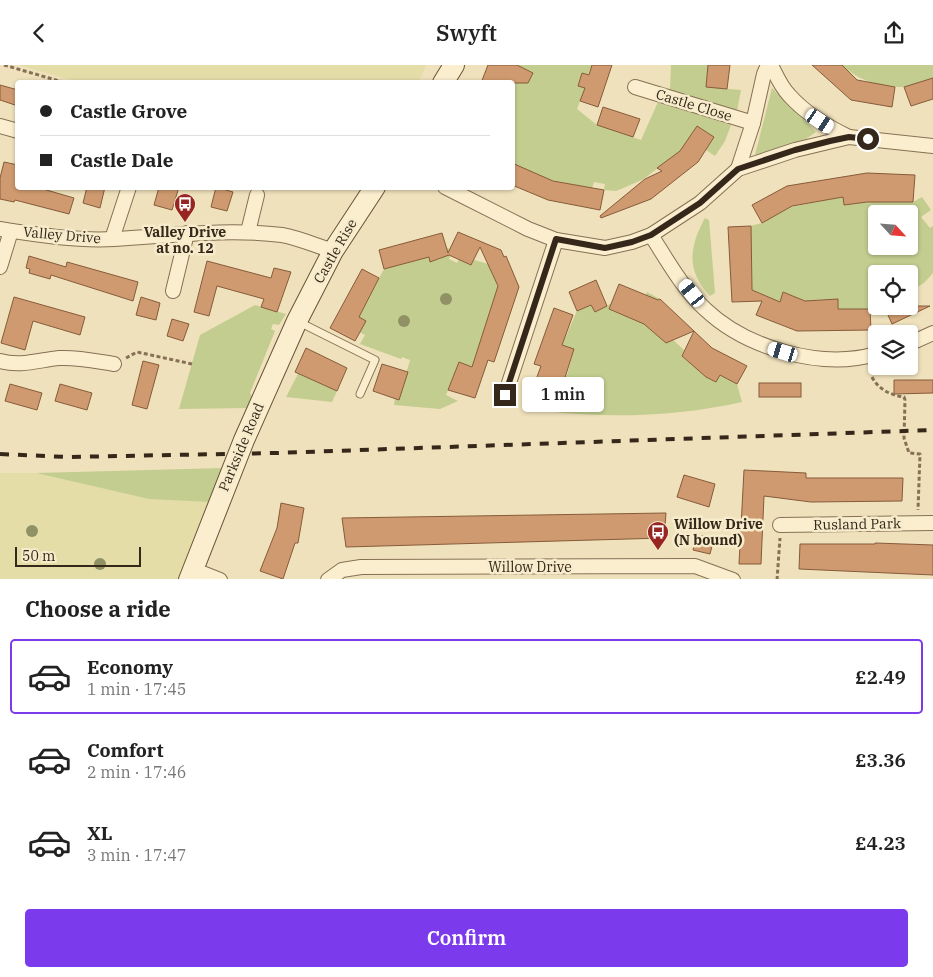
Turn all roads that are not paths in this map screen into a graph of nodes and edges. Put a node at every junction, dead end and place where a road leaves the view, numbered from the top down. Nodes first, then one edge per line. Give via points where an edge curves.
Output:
1 (454, 65) edge
2 (769, 65) edge
3 (445, 80) edge
4 (635, 87) dead end
5 (753, 123) junction
6 (0, 126) edge
7 (15, 130) edge
8 (849, 137) junction
9 (930, 142) edge
10 (738, 169) junction
11 (128, 190) edge
12 (373, 190) edge
13 (451, 190) edge
14 (257, 195) dead end
15 (6, 230) edge
16 (248, 232) junction
17 (187, 233) junction
18 (651, 235) junction
19 (112, 239) junction
20 (556, 239) junction
21 (333, 251) junction
22 (0, 267) edge
23 (173, 291) dead end
24 (298, 319) junction
25 (933, 333) edge
26 (918, 340) edge
27 (868, 355) edge
28 (0, 361) edge
29 (114, 364) road end
30 (360, 394) dead end
31 (505, 395) dead end
32 (933, 523) edge
33 (780, 525) road end
34 (190, 574) edge
35 (220, 579) edge
36 (328, 579) edge
37 (733, 579) edge

1 - 3 street
2 - 5 street
2 - 8 street via 788,95 807,112
4 - 5 street, Castle Close
5 - 10 street
6 - 7 street
8 - 9 street
8 - 10 street
10 - 18 street via 700,203
11 - 19 street, Valley Drive
12 - 21 street, Castle Rise
13 - 20 street via 528,229
14 - 16 street
15 - 19 street, Valley Drive
15 - 22 street, Valley Drive
16 - 17 street, Valley Drive
16 - 21 street, Valley Drive via 284,235
17 - 19 street, Valley Drive
17 - 23 street
18 - 20 street via 605,248
18 - 27 street via 704,309 725,325 768,347 798,357 825,359
20 - 31 street
21 - 24 street, Castle Rise
24 - 30 lane via 375,360
24 - 34 street, Parkside Road via 240,447
25 - 26 street
28 - 29 street via 12,365 58,358 84,358
32 - 33 street, Rusland Park
34 - 35 street
36 - 37 street, Willow Drive via 342,571 362,567 695,566

